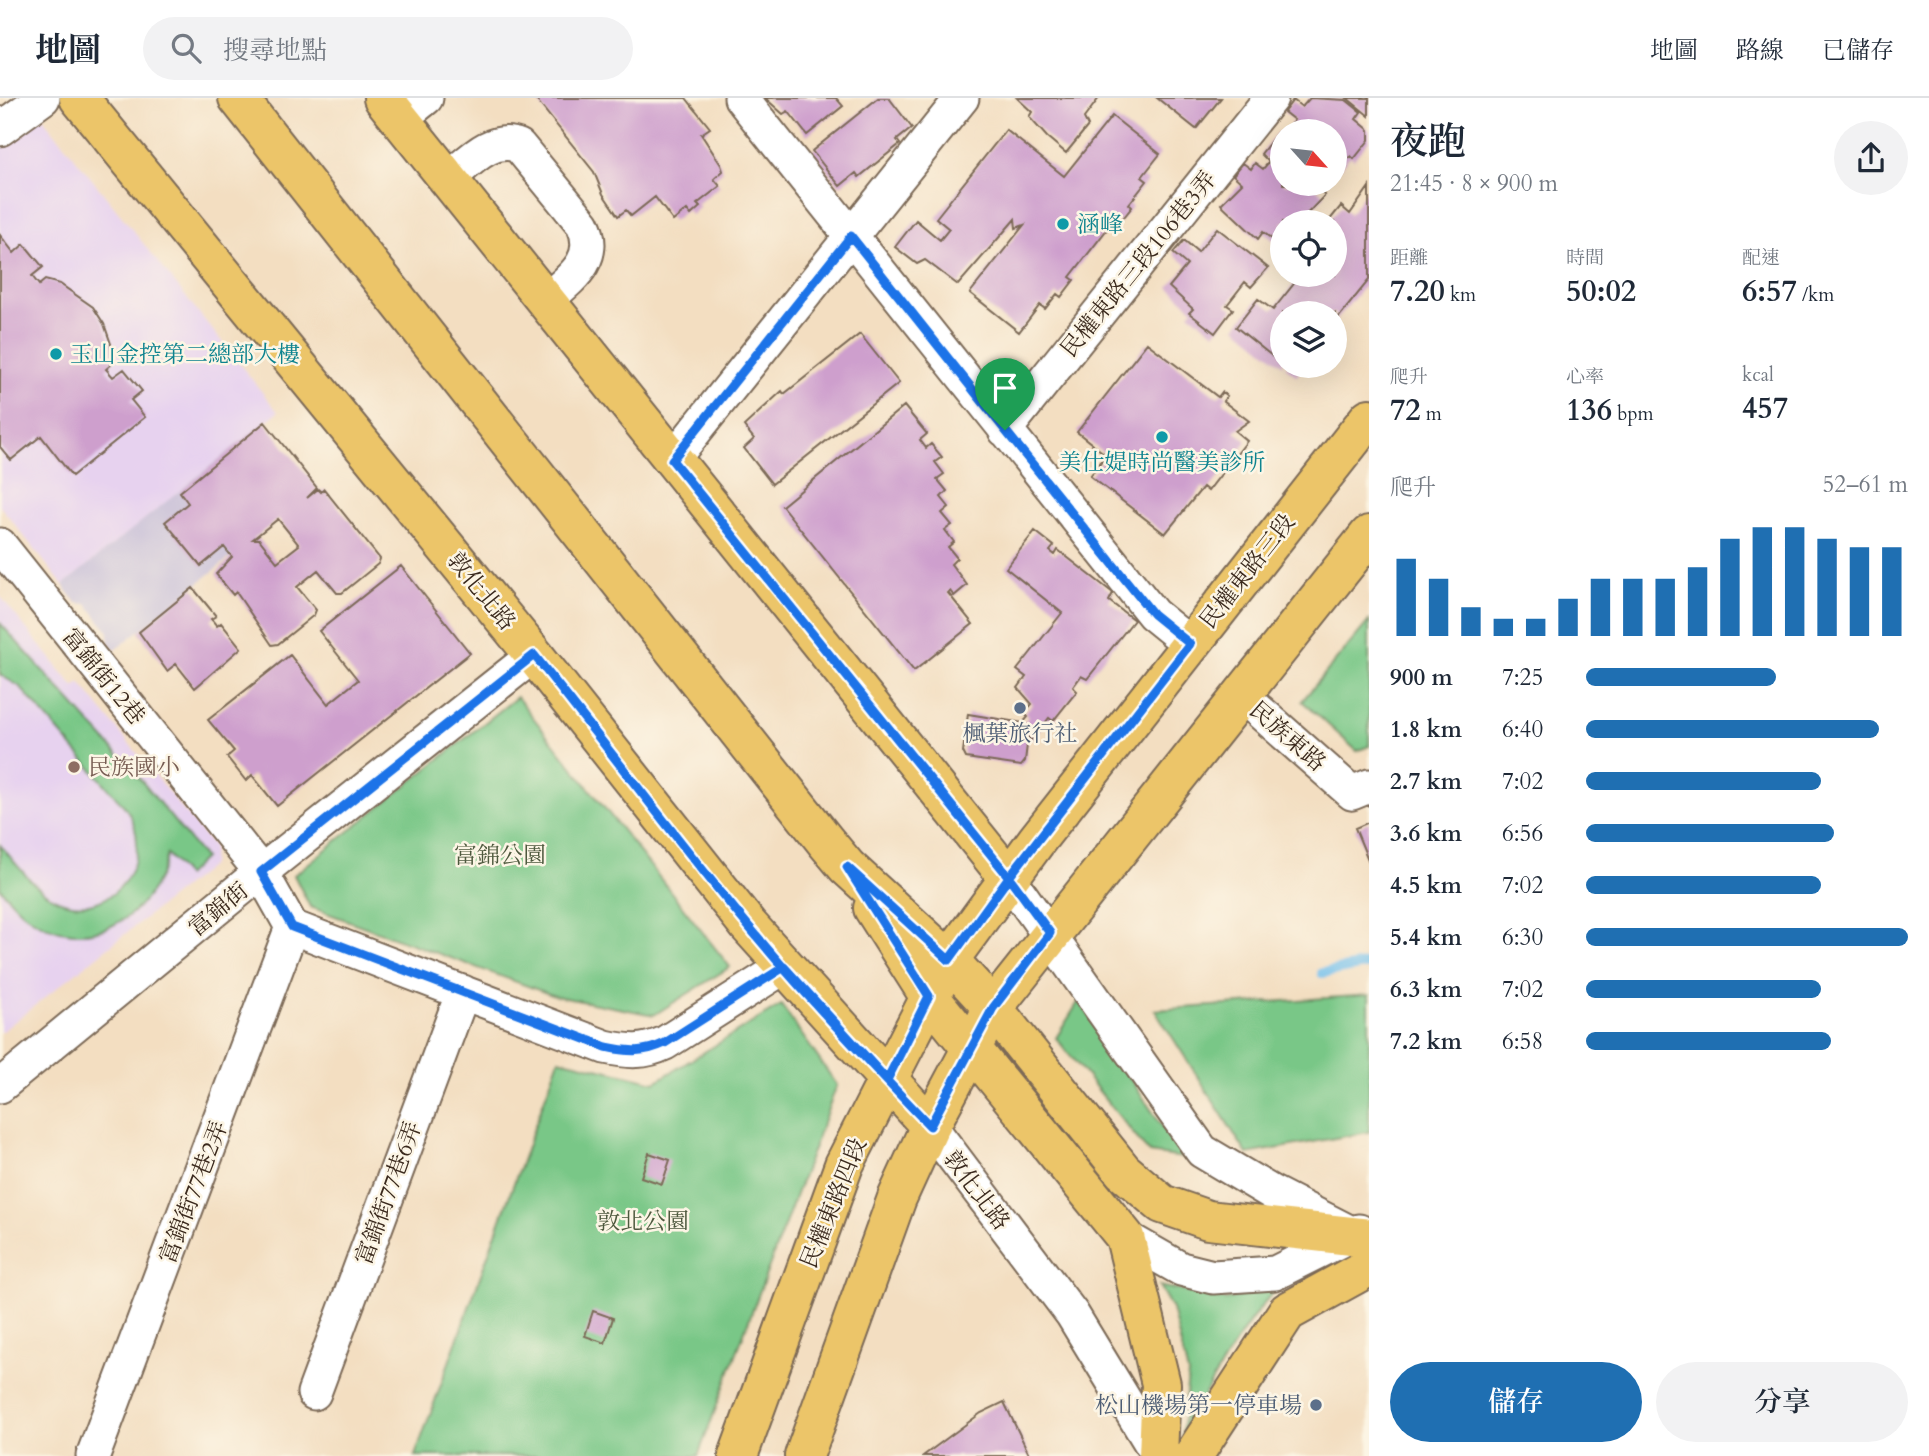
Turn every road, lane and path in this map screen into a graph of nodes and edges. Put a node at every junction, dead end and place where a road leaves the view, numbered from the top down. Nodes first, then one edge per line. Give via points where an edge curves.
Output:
1 (43, 98) edge
2 (79, 98) edge
3 (238, 98) edge
4 (741, 98) edge
5 (962, 98) edge
6 (1271, 98) edge
7 (403, 105) edge
8 (0, 129) edge
9 (448, 179) junction
10 (851, 236) junction
11 (545, 301) junction
12 (1369, 418) edge
13 (1005, 430) junction
14 (672, 460) junction
15 (1369, 535) edge
16 (0, 545) edge
17 (1190, 644) junction
18 (534, 655) junction
19 (1241, 695) junction
20 (1369, 786) edge
21 (847, 867) junction
22 (261, 872) junction
23 (1009, 877) junction
24 (292, 927) junction
25 (1050, 933) junction
26 (949, 960) junction
27 (784, 967) junction
28 (463, 992) junction
29 (929, 996) junction
30 (993, 1008) junction
31 (971, 1050) junction
32 (887, 1080) junction
33 (1, 1084) edge
34 (930, 1126) junction
35 (1125, 1237) junction
36 (1365, 1240) edge
37 (314, 1393) dead end
38 (93, 1456) edge
39 (738, 1456) edge
40 (804, 1456) edge
41 (1158, 1456) edge
42 (1193, 1456) edge

1 - 8 street
2 - 18 main road, 敦化北路
3 - 21 main road, 敦化北路
4 - 10 street
5 - 10 street
6 - 13 street, 民權東路三段106巷3弄
7 - 9 main road
9 - 11 main road
9 - 11 street via 493,144 506,141 519,146 583,224 590,239 587,257
10 - 13 street
10 - 14 street
11 - 14 main road
12 - 17 main road, 民權東路三段
13 - 17 street via 1153,614
14 - 23 main road
15 - 19 main road
16 - 22 street, 富錦街12巷
17 - 23 main road, 民權東路三段
18 - 22 street, 富錦街
18 - 27 main road, 敦化北路
19 - 20 street, 民族東路 via 1352,793
19 - 25 main road
21 - 26 main road, 敦化北路
21 - 29 main road, 敦化北路
22 - 24 street, 富錦街12巷
22 - 33 street, 富錦街
23 - 25 street
23 - 26 main road, 民權東路三段
24 - 28 street
24 - 38 street, 富錦街77巷2弄
25 - 30 main road
25 - 36 street via 1202,1151
26 - 29 main road, 民權東路四段
26 - 30 main road, 敦化北路
27 - 28 street via 648,1051 606,1047
27 - 32 main road, 敦化北路
28 - 37 street, 富錦街77巷6弄
29 - 31 main road, 敦化北路
29 - 32 main road, 民權東路四段
30 - 31 main road
30 - 36 main road, 敦化北路 via 1122,1171 1162,1204 1208,1220
31 - 34 main road
31 - 35 main road, 敦化北路
32 - 34 main road, 敦化北路
32 - 39 main road, 民權東路四段 via 844,1166
34 - 40 main road via 897,1198
34 - 41 street, 敦化北路 via 1072,1314
35 - 36 street, 敦化北路 via 1181,1269 1213,1277 1275,1273
35 - 41 main road, 敦化北路 via 1161,1384
36 - 42 main road via 1287,1312

